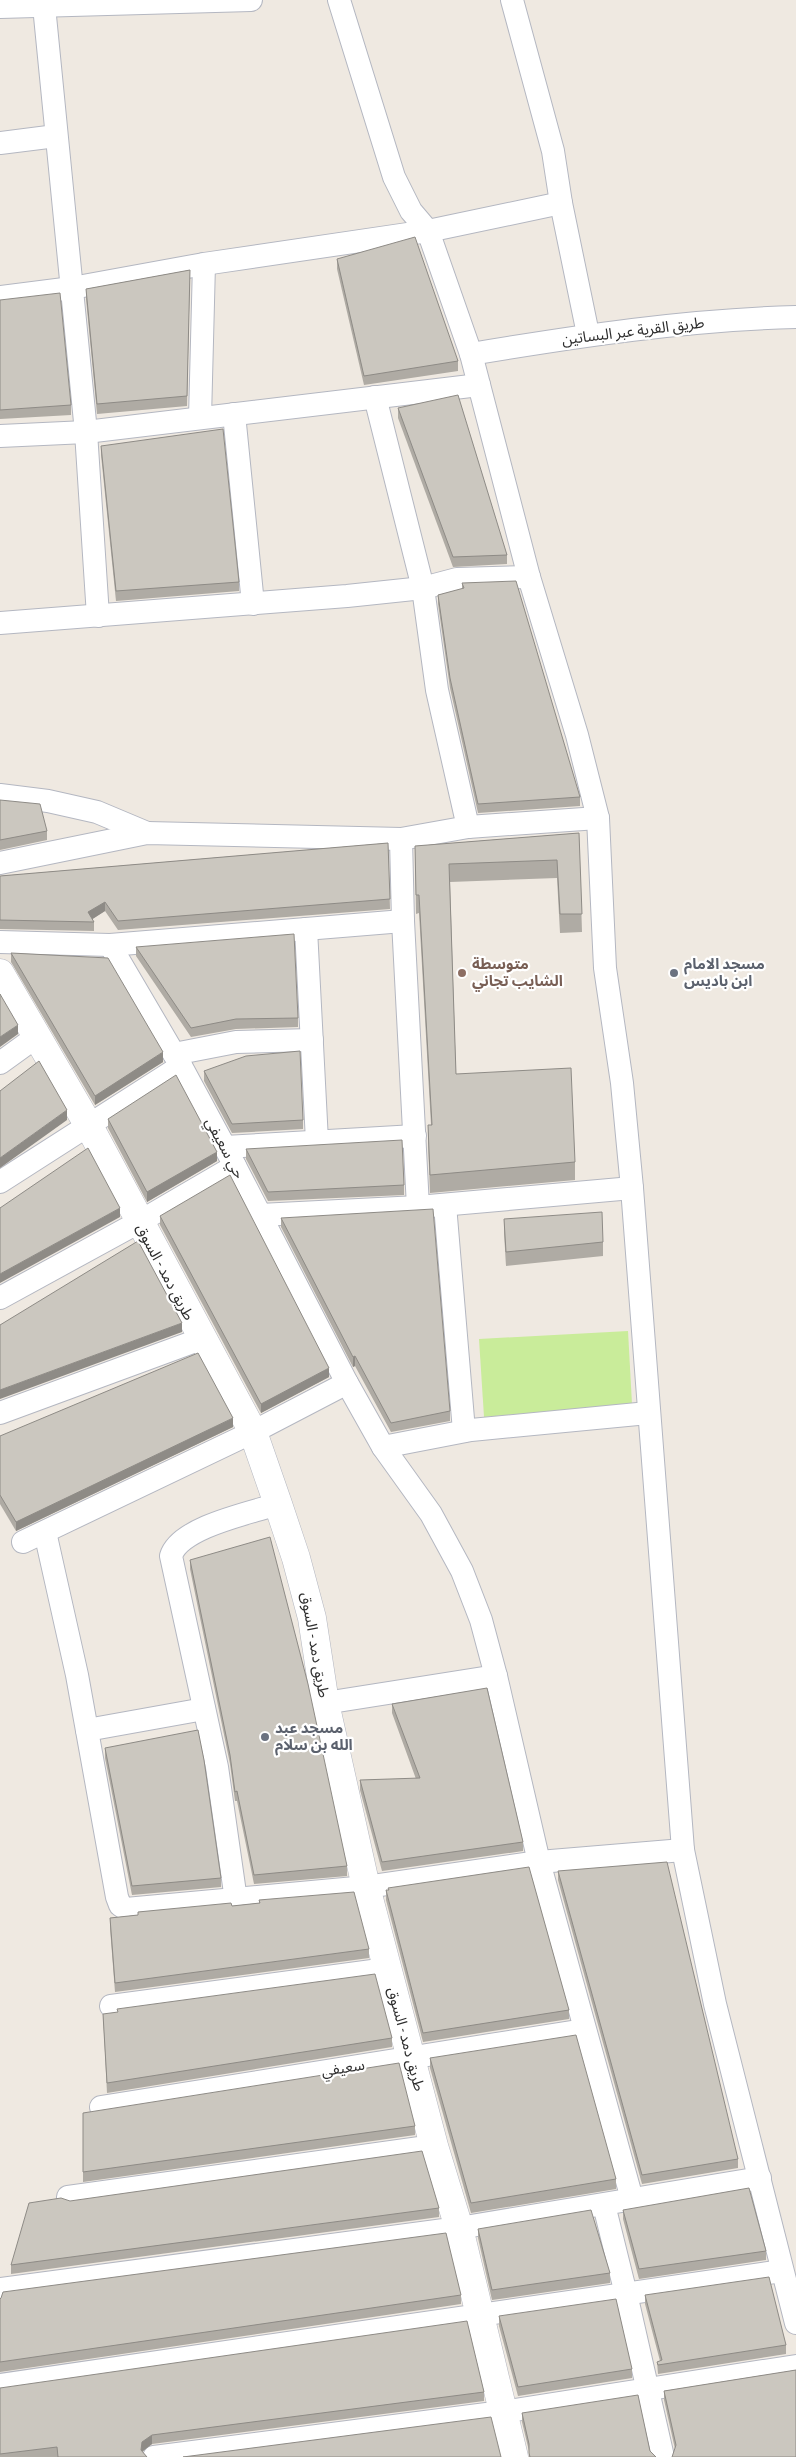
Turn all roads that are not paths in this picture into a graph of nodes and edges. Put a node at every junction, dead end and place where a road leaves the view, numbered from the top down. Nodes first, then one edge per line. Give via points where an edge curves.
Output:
1 (251, 0) edge
2 (339, 0) edge
3 (512, 0) edge
4 (76, 3) edge
5 (44, 6) junction
6 (0, 7) edge
7 (56, 136) junction
8 (0, 143) edge
9 (561, 203) junction
10 (428, 231) junction
11 (204, 264) junction
12 (72, 288) junction
13 (0, 297) edge
14 (796, 317) edge
15 (588, 334) junction
16 (470, 354) junction
17 (479, 385) junction
18 (375, 397) junction
19 (234, 414) junction
20 (200, 418) junction
21 (86, 432) junction
22 (0, 436) edge
23 (529, 577) junction
24 (423, 588) junction
25 (253, 604) junction
26 (98, 616) junction
27 (0, 623) edge
28 (0, 795) edge
29 (598, 818) junction
30 (468, 827) junction
31 (147, 832) junction
32 (401, 839) junction
33 (0, 863) edge
34 (403, 921) junction
35 (306, 929) junction
36 (0, 942) edge
37 (110, 944) junction
38 (0, 973) edge
39 (36, 1037) junction
40 (312, 1040) junction
41 (177, 1060) junction
42 (0, 1063) edge
43 (89, 1126) junction
44 (414, 1136) junction
45 (317, 1140) junction
46 (230, 1157) junction
47 (0, 1182) edge
48 (632, 1188) junction
49 (445, 1205) junction
50 (418, 1207) junction
51 (260, 1215) junction
52 (139, 1222) junction
53 (0, 1298) edge
54 (201, 1339) junction
55 (347, 1383) junction
56 (648, 1412) junction
57 (0, 1413) edge
58 (253, 1432) junction
59 (464, 1432) junction
60 (384, 1447) junction
61 (278, 1504) junction
62 (45, 1532) junction
63 (24, 1542) dead end
64 (496, 1676) junction
65 (325, 1703) junction
66 (204, 1709) junction
67 (87, 1730) junction
68 (683, 1850) junction
69 (539, 1862) junction
70 (366, 1887) junction
71 (236, 1900) junction
72 (387, 1969) junction
73 (111, 2006) dead end
74 (584, 2030) junction
75 (410, 2057) junction
76 (101, 2107) dead end
77 (434, 2146) junction
78 (760, 2178) junction
79 (68, 2197) dead end
80 (632, 2199) junction
81 (604, 2205) junction
82 (459, 2228) junction
83 (782, 2271) junction
84 (0, 2289) edge
85 (626, 2294) junction
86 (479, 2314) junction
87 (796, 2323) edge
88 (796, 2366) edge
89 (0, 2385) edge
90 (646, 2388) junction
91 (502, 2412) junction
92 (154, 2457) edge
93 (514, 2457) edge
94 (663, 2457) edge

1 - 4 street
2 - 10 street via 394,177 411,211
3 - 9 street via 553,151
4 - 5 street
5 - 6 street
5 - 7 street
7 - 8 street
7 - 12 street
9 - 10 street
9 - 15 street
10 - 11 street
10 - 16 street
11 - 12 street
11 - 20 street
12 - 13 street
12 - 21 street
14 - 15 street, طريق القرية عبر البساتين via 750,318
15 - 16 street, طريق القرية عبر البساتين
16 - 17 street
17 - 18 street
17 - 23 street
18 - 19 street
18 - 24 street
19 - 20 street
19 - 25 street
20 - 21 street
21 - 22 street
21 - 26 street
23 - 24 street via 457,579
23 - 29 street via 577,735
24 - 25 street
24 - 30 street via 437,690
25 - 26 street
26 - 27 street
28 - 31 street via 97,812
29 - 30 street
29 - 48 street via 605,968 622,1083
30 - 32 street
31 - 32 street
31 - 33 street
32 - 34 street
34 - 35 street
34 - 44 street
35 - 37 street
35 - 40 street
36 - 37 street
37 - 41 street, حي سعيفي
38 - 39 main road, طريق دمد - السوق
39 - 42 street
39 - 43 main road, طريق دمد - السوق
40 - 41 street via 236,1042
40 - 45 street
41 - 43 street
41 - 46 street, حي سعيفي
43 - 47 street
43 - 52 main road, طريق دمد - السوق
44 - 45 street
44 - 50 street
45 - 46 street
46 - 51 street, حي سعيفي
46 - 52 street
48 - 49 street
48 - 56 street
49 - 50 street
49 - 59 street
50 - 51 street
51 - 55 street, حي سعيفي
52 - 53 street
52 - 54 main road, طريق دمد - السوق
54 - 57 street
54 - 58 main road, طريق دمد - السوق
55 - 58 street
55 - 60 street, حي سعيفي
56 - 59 street
56 - 68 street
58 - 61 main road, طريق دمد - السوق
58 - 62 street
59 - 60 street
60 - 64 street, حي سعيفي via 431,1514 462,1571 481,1620
61 - 65 main road, طريق دمد - السوق via 312,1618
61 - 66 street via 186,1536 173,1549 172,1566
62 - 63 street
62 - 67 street
64 - 65 street
64 - 69 street, حي سعيفي
65 - 70 main road, طريق دمد - السوق
66 - 67 street
66 - 71 street via 217,1767
67 - 71 street via 120,1905 133,1910
68 - 69 street
68 - 78 street via 715,2004
69 - 70 street
69 - 74 street, حي سعيفي
70 - 71 street
70 - 72 main road, طريق دمد - السوق
72 - 73 street
72 - 75 main road, طريق دمد - السوق
74 - 75 street, سعيفي
74 - 80 street, حي سعيفي
75 - 76 street, سعيفي
75 - 77 main road, طريق دمد - السوق
77 - 79 street
77 - 82 main road, طريق دمد - السوق
78 - 80 street
78 - 83 street
80 - 81 street
81 - 82 street
81 - 85 street
82 - 84 street
82 - 86 main road, طريق دمد - السوق
83 - 85 street
83 - 87 street
85 - 86 street
85 - 90 street
86 - 89 street
86 - 91 main road, طريق دمد - السوق
88 - 90 street
90 - 91 street
90 - 94 street
91 - 92 street
91 - 93 main road, طريق دمد - السوق

